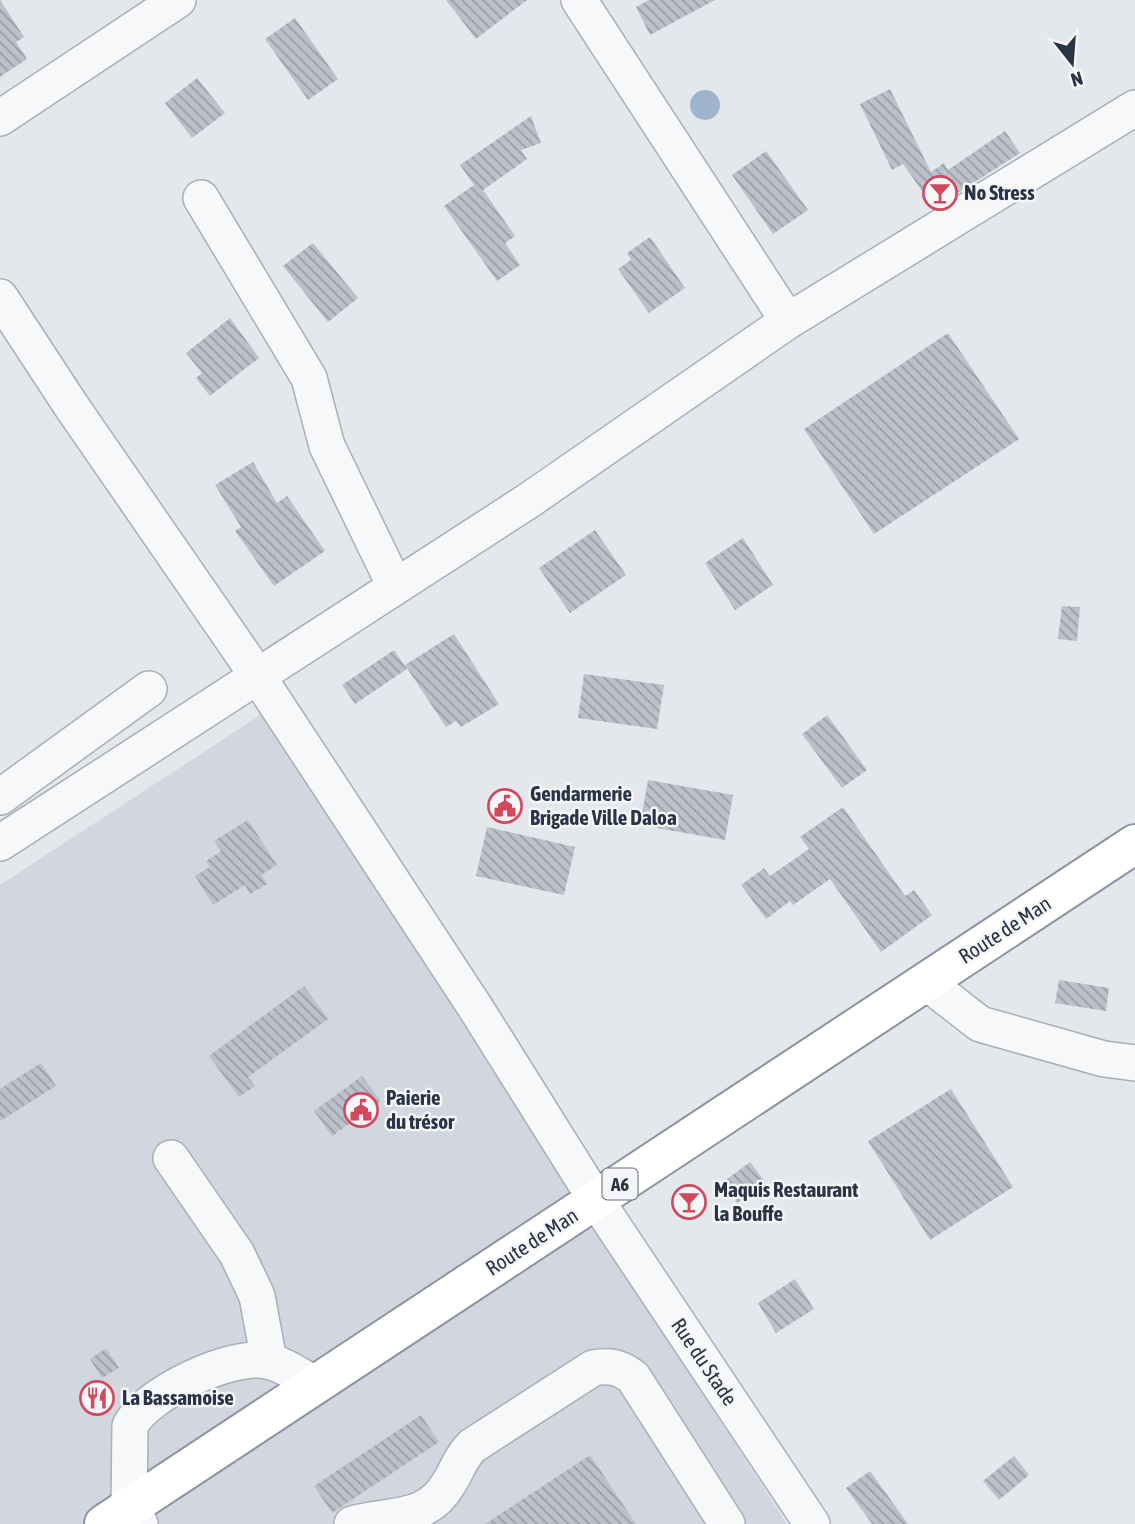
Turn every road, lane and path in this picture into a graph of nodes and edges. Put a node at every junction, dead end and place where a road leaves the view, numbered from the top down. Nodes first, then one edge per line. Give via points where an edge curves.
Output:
1 (178, 0) edge
2 (579, 0) edge
3 (1135, 108) edge
4 (0, 118) edge
5 (201, 198) dead end
6 (0, 297) edge
7 (788, 321) junction
8 (395, 586) junction
9 (257, 676) junction
10 (149, 689) dead end
11 (0, 797) edge
12 (0, 843) edge
13 (1135, 844) edge
14 (926, 982) junction
15 (1135, 1063) edge
16 (171, 1158) dead end
17 (596, 1200) junction
18 (269, 1361) junction
19 (316, 1385) junction
20 (125, 1519) edge
21 (352, 1524) edge
22 (727, 1524) edge
23 (812, 1524) edge

1 - 4 street
2 - 7 street
3 - 7 street
5 - 8 street via 309,378 327,446
6 - 9 street, Rue du Stade
7 - 8 street via 528,501
8 - 9 street
9 - 12 street
9 - 17 street, Rue du Stade
10 - 11 street
13 - 14 highway, Route de Man / A6
14 - 15 street via 980,1024 1104,1059
14 - 17 highway, Route de Man / A6
16 - 18 street via 237,1254 257,1296
17 - 19 highway, Route de Man / A6
17 - 23 street, Rue du Stade
18 - 19 street
18 - 20 street via 253,1359 187,1380 135,1415 130,1426
19 - 20 highway, Route de Man / A6
21 - 22 street via 410,1516 435,1500 472,1446 593,1368 606,1365 620,1367 633,1377

